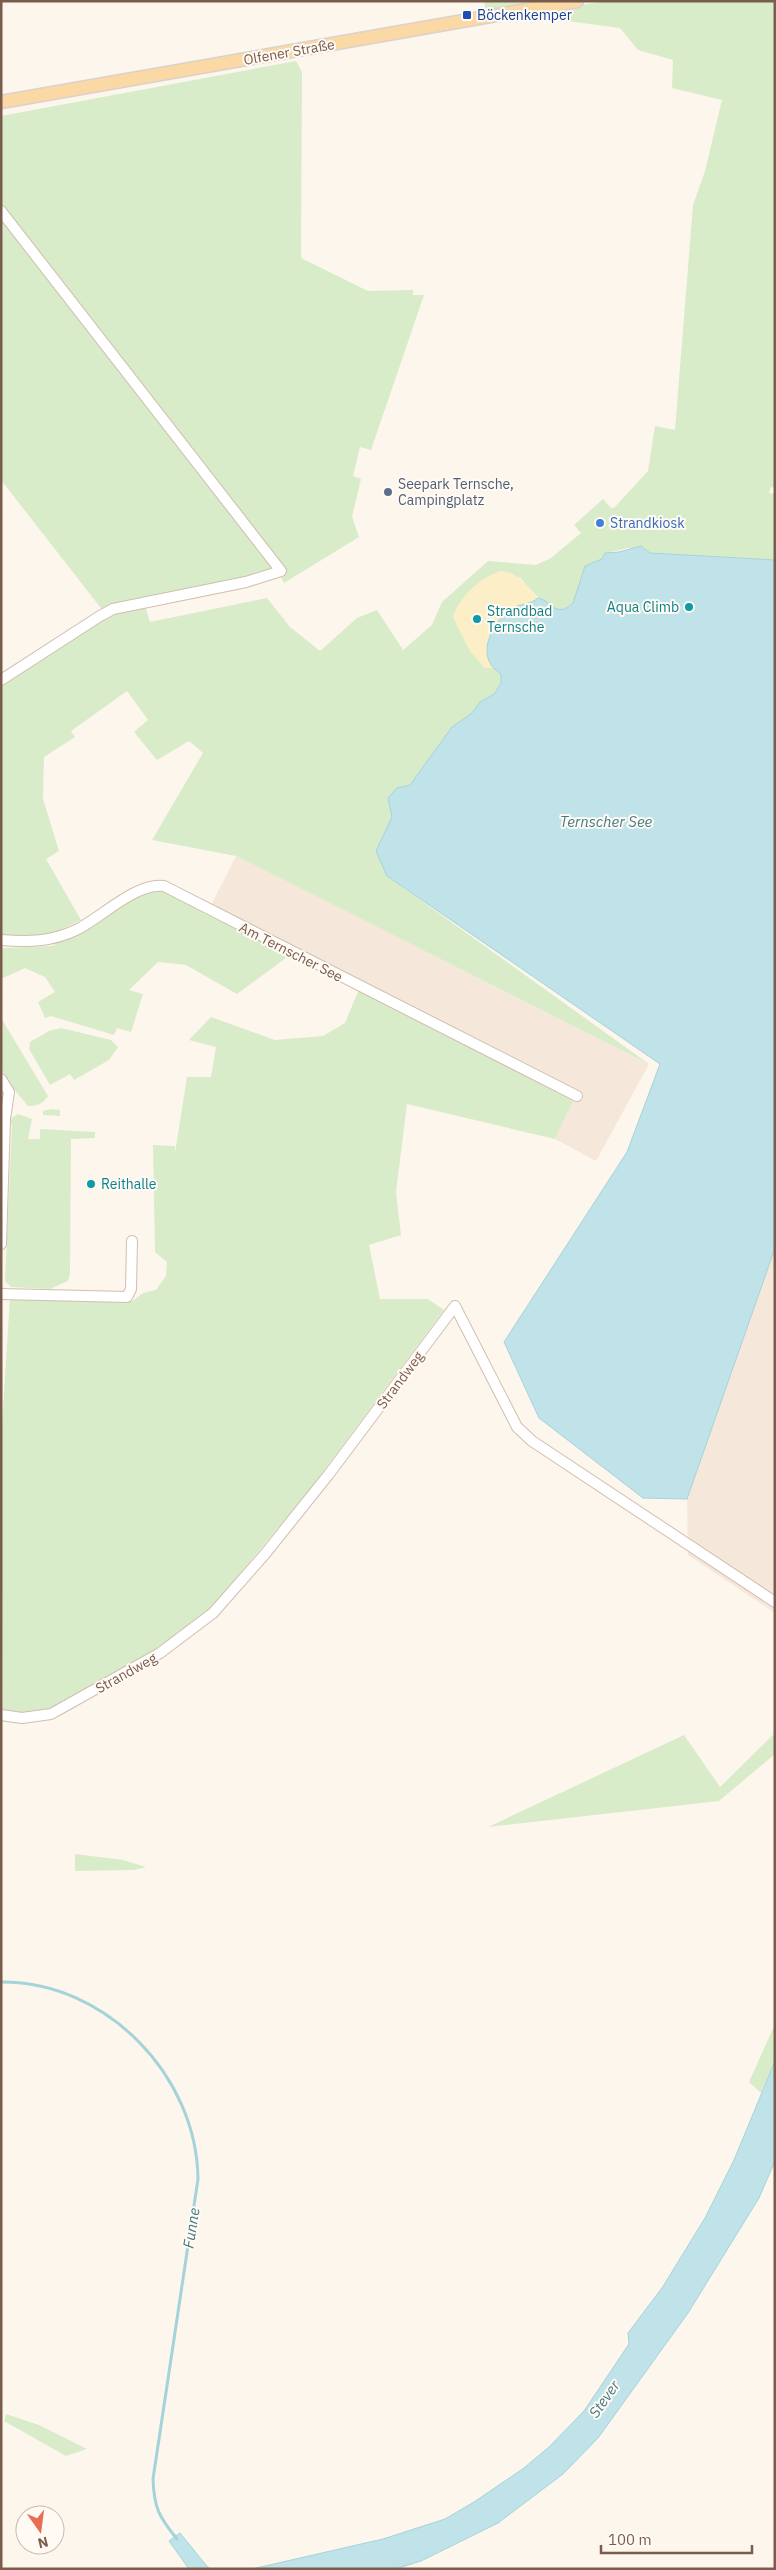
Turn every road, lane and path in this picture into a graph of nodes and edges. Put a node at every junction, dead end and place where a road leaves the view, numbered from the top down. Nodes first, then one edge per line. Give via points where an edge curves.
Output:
1 (577, 1) edge
2 (1, 102) edge
3 (1, 211) edge
4 (1, 680) edge
5 (1, 940) edge
6 (1, 1079) edge
7 (577, 1096) dead end
8 (3, 1119) edge
9 (132, 1241) dead end
10 (1, 1244) edge
11 (1, 1294) edge
12 (775, 1602) edge
13 (1, 1715) edge

1 - 2 main road, Olfener Straße
3 - 4 street via 282,571 246,582 114,609
5 - 7 street, Am Ternscher See via 38,942 76,930 141,889 164,886
6 - 8 street via 9,1092
8 - 10 street
9 - 11 street via 131,1289 127,1298
12 - 13 street, Strandweg via 532,1441 517,1427 455,1306 323,1481 213,1613 160,1653 51,1714 22,1718

